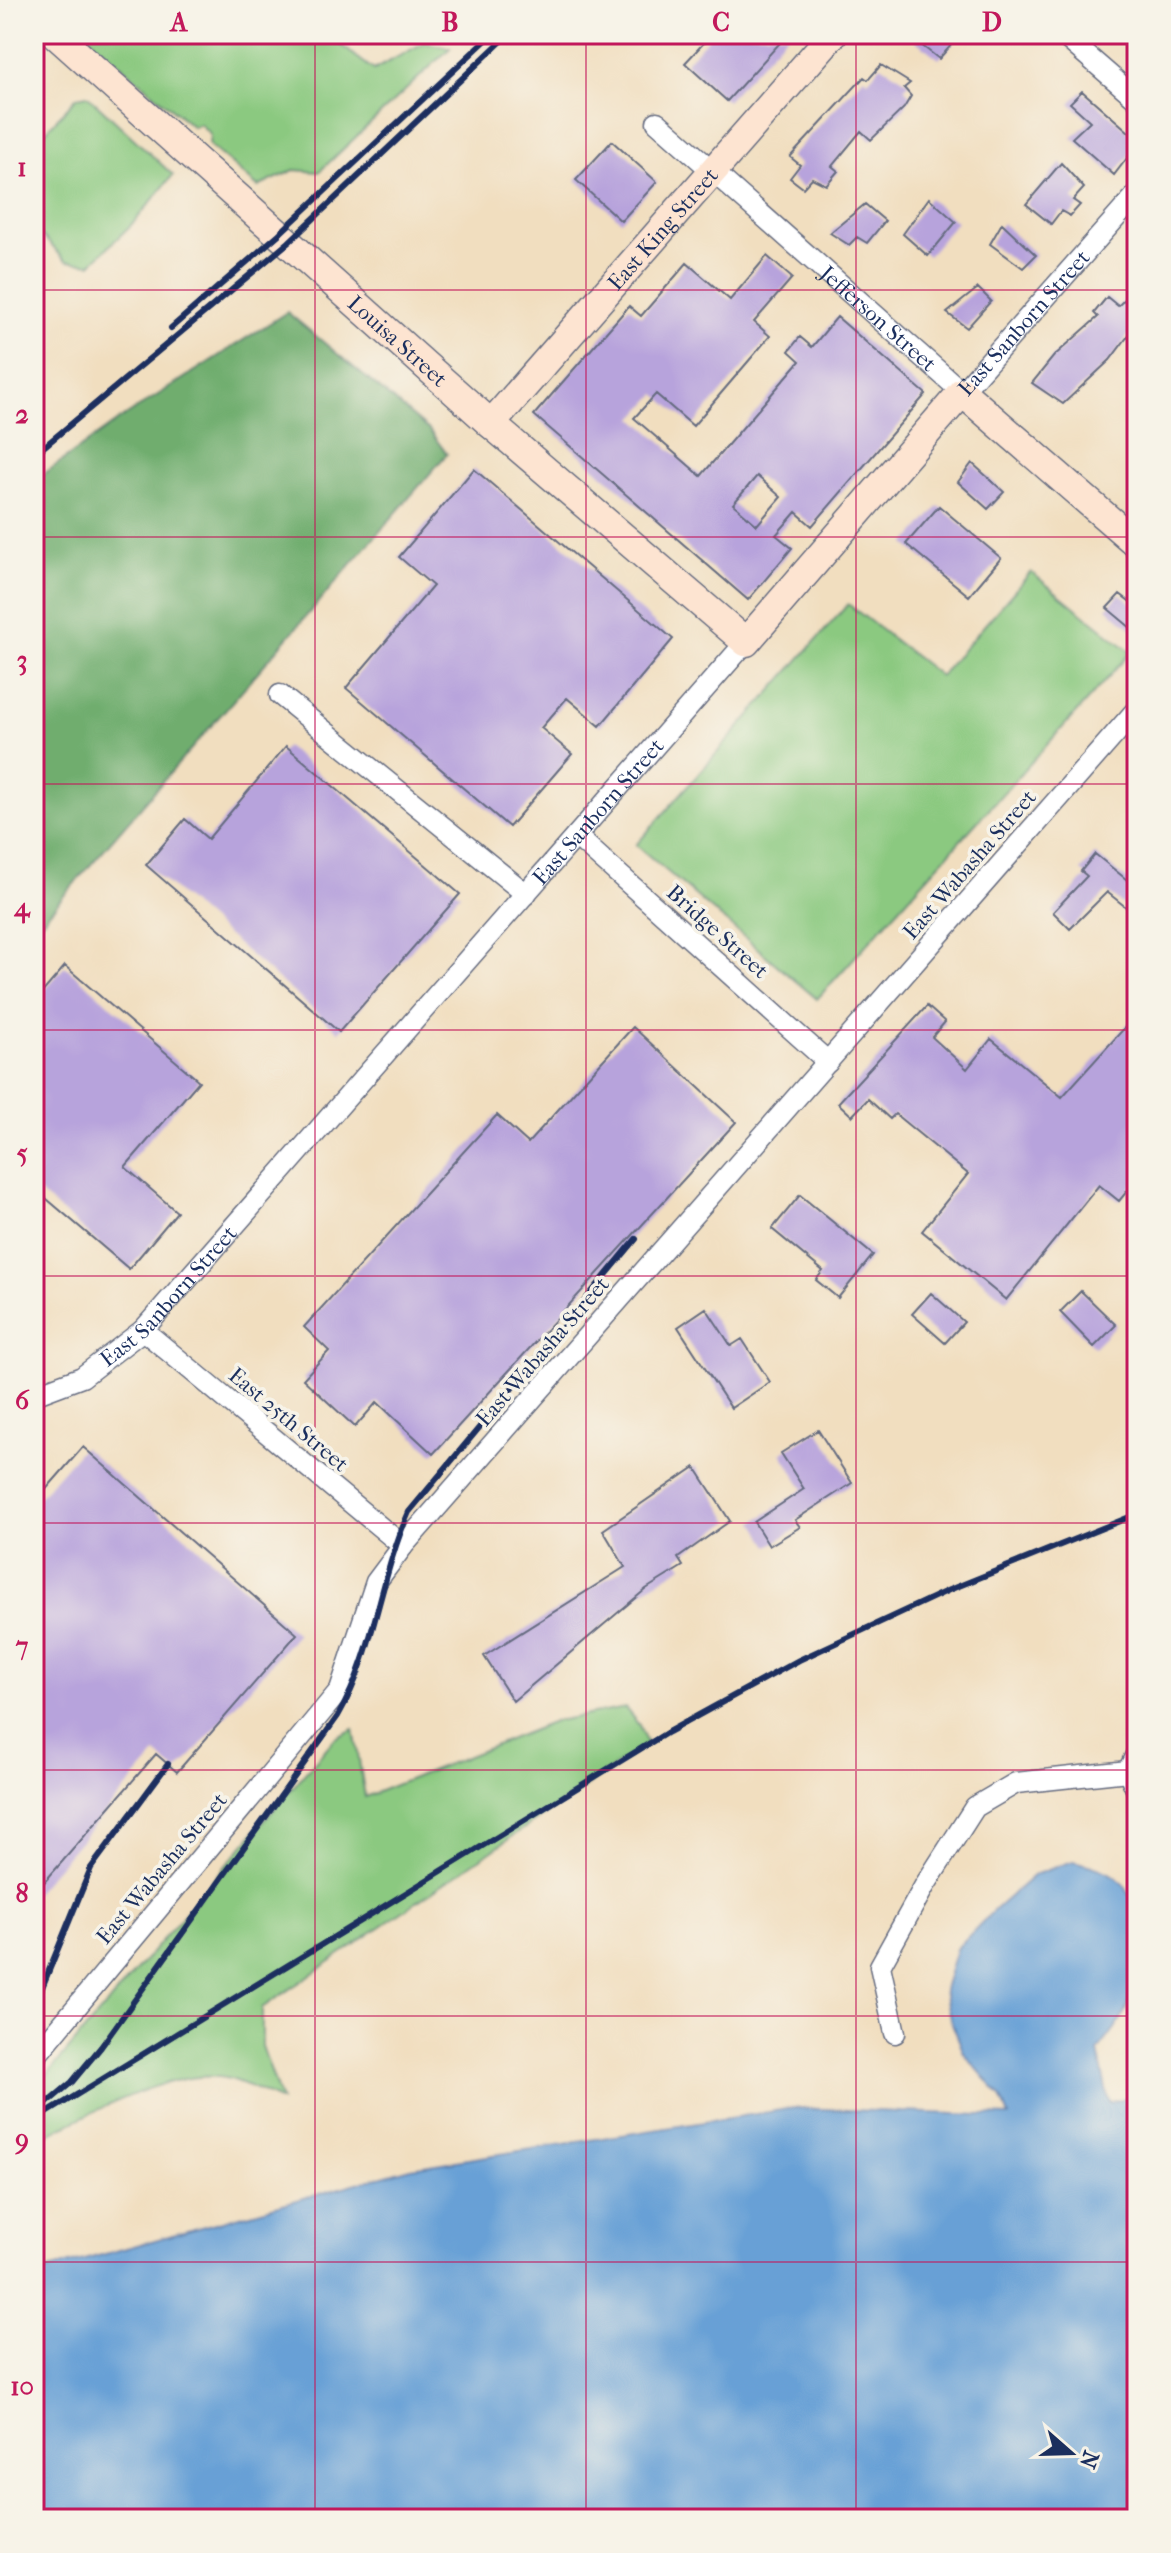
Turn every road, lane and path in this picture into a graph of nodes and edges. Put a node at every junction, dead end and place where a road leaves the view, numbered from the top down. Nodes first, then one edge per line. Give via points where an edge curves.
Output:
1 (55, 34) edge
2 (833, 34) edge
3 (1062, 34) edge
4 (1137, 99) edge
5 (657, 122) dead end
6 (714, 170) junction
7 (1137, 194) edge
8 (962, 392) junction
9 (491, 424) junction
10 (1137, 544) edge
11 (746, 642) junction
12 (280, 695) dead end
13 (1137, 709) edge
14 (576, 836) junction
15 (526, 894) junction
16 (828, 1062) junction
17 (143, 1330) junction
18 (34, 1395) edge
19 (403, 1546) junction
20 (1133, 1762) edge
21 (1137, 1791) edge
22 (895, 2033) dead end
23 (34, 2058) edge

1 - 9 street, Louisa Street
2 - 6 street, East King Street
3 - 4 street
5 - 6 street, Jefferson Street
6 - 8 street, Jefferson Street
6 - 9 street, East King Street
7 - 8 street, East Sanborn Street
8 - 10 street, Jefferson Street
8 - 11 street, East Sanborn Street
9 - 11 street, Louisa Street
11 - 14 street, East Sanborn Street
12 - 15 street
13 - 16 street, East Wabasha Street
14 - 15 street, East Sanborn Street
14 - 16 street, Bridge Street
15 - 17 street, East Sanborn Street
16 - 19 street, East Wabasha Street
17 - 18 street, East Sanborn Street via 82,1377
17 - 19 street, East 25th Street
19 - 23 street, East Wabasha Street via 376,1582 340,1690
20 - 21 street
20 - 22 street via 1016,1783 975,1807 880,1966

